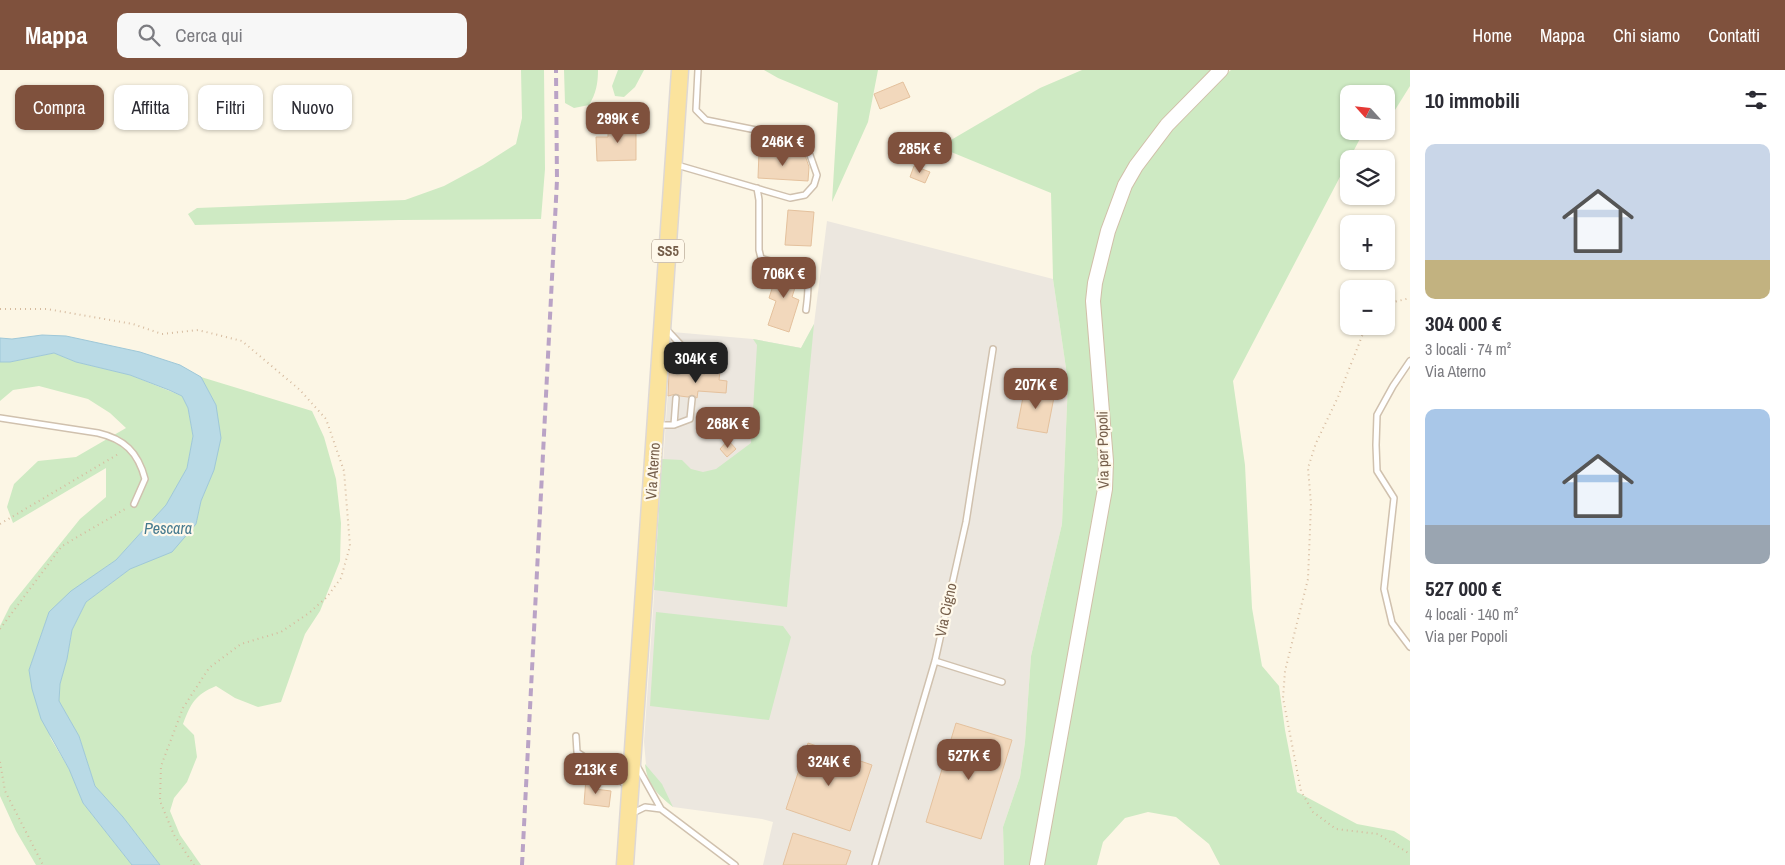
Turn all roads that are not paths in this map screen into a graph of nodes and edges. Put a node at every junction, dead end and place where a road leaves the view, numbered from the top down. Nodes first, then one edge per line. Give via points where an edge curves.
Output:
1 (698, 70) edge
2 (1221, 70) edge
3 (679, 72) edge
4 (674, 164) junction
5 (757, 188) junction
6 (806, 310) dead end
7 (663, 325) junction
8 (680, 344) junction
9 (993, 349) dead end
10 (1410, 361) edge
11 (678, 371) dead end
12 (694, 371) dead end
13 (676, 398) dead end
14 (692, 399) dead end
15 (0, 418) edge
16 (656, 425) junction
17 (674, 425) junction
18 (134, 504) road end
19 (1410, 647) edge
20 (935, 661) junction
21 (1002, 682) dead end
22 (576, 736) dead end
23 (633, 759) junction
24 (630, 788) junction
25 (661, 809) junction
26 (629, 815) junction
27 (625, 865) edge
28 (735, 865) edge
29 (875, 865) edge
30 (1037, 865) edge

1 - 5 lane via 696,110 706,120 756,130 803,145 810,155 817,175 814,185 805,195 790,198
2 - 30 main road, Via per Popoli via 1167,125 1136,166 1118,201 1095,283 1093,316 1106,461 1105,489
3 - 4 main road, Via Aterno / SS5
4 - 5 lane
4 - 7 main road, Via Aterno / SS5
5 - 6 lane via 758,250 761,258 792,263 805,271 808,277
7 - 8 lane
7 - 16 main road, Via Aterno / SS5
8 - 11 lane
8 - 12 lane via 694,360
9 - 20 lane, Via Cigno via 966,522
10 - 19 lane via 1377,415 1376,445 1377,470 1394,498 1384,589 1392,623
13 - 17 lane
14 - 17 lane via 690,419
15 - 18 lane via 114,436 139,461 145,479
16 - 17 lane
16 - 23 main road, Via Aterno / SS5
20 - 21 lane
20 - 29 lane, Via Cigno
22 - 24 lane via 577,752
23 - 24 main road, Via Aterno / SS5
23 - 25 lane
24 - 26 main road, Via Aterno / SS5
25 - 26 lane via 645,807
25 - 28 lane
26 - 27 main road, Via Aterno / SS5

